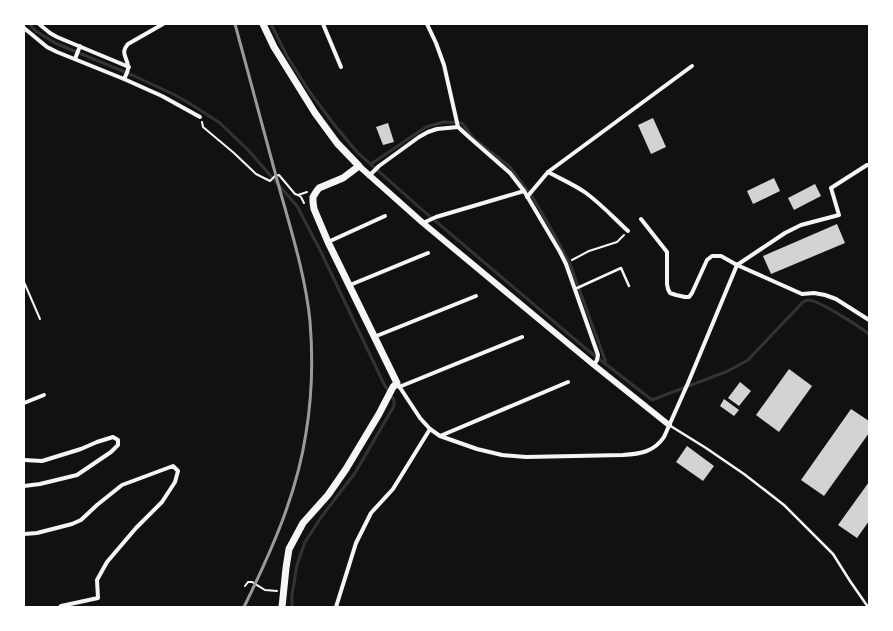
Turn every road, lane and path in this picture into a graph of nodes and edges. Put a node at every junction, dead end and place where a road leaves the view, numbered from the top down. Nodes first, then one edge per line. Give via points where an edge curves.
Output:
1 (40, 24) edge
2 (163, 24) edge
3 (264, 24) edge
4 (323, 24) edge
5 (427, 24) edge
6 (24, 28) edge
7 (80, 47) junction
8 (75, 58) junction
9 (692, 66) dead end
10 (341, 67) dead end
11 (129, 68) junction
12 (124, 78) junction
13 (200, 117) joint
14 (458, 124) junction
15 (869, 165) edge
16 (359, 166) junction
17 (548, 172) junction
18 (371, 173) junction
19 (524, 191) junction
20 (316, 192) junction
21 (529, 194) junction
22 (385, 216) dead end
23 (641, 219) dead end
24 (423, 223) junction
25 (628, 231) joint
26 (328, 242) junction
27 (428, 253) dead end
28 (571, 261) dead end
29 (737, 265) junction
30 (24, 282) edge
31 (350, 285) junction
32 (629, 286) dead end
33 (578, 287) junction
34 (476, 296) dead end
35 (40, 319) dead end
36 (869, 320) edge
37 (374, 337) junction
38 (522, 337) dead end
39 (595, 362) junction
40 (568, 382) dead end
41 (396, 386) junction
42 (44, 396) dead end
43 (24, 403) edge
44 (670, 425) junction
45 (430, 428) junction
46 (440, 436) junction
47 (24, 460) edge
48 (24, 486) edge
49 (24, 534) edge
50 (245, 586) dead end
51 (284, 592) junction
52 (60, 607) edge
53 (282, 607) edge
54 (336, 607) edge
55 (868, 607) edge

1 - 7 street via 57,37
2 - 11 street via 128,44 124,52
3 - 16 main road via 274,47 315,113 337,143
4 - 10 street
5 - 14 street via 444,65
6 - 8 street via 47,47
7 - 8 street
7 - 11 street
8 - 12 street
9 - 17 street
11 - 12 street
12 - 13 street
13 - 20 path via 203,127 256,174 270,181 279,175 298,195
14 - 18 street via 436,129 419,137
14 - 19 street via 510,173
15 - 29 street via 831,188 839,216 800,225
16 - 18 street
16 - 20 main road
17 - 21 street
17 - 25 street via 586,193
18 - 24 street
19 - 21 street
19 - 24 street via 436,216
20 - 26 main road via 313,197 314,208
21 - 33 street
22 - 26 street
23 - 29 street via 667,252 667,284 670,293 685,297 691,295 707,260 712,256 721,256
24 - 39 street
25 - 28 path via 617,242 589,251
26 - 31 main road
27 - 31 street
29 - 36 street via 802,294 814,293 836,299
29 - 44 street
30 - 35 path
31 - 37 main road
32 - 33 lane via 621,268
33 - 39 street via 598,355
34 - 37 street
37 - 41 main road
38 - 41 street
39 - 44 street
40 - 46 street
41 - 45 street
41 - 51 main road via 346,469 328,495 303,523 289,549
42 - 43 street
44 - 46 street via 660,443 648,451 623,455 502,455
44 - 55 lane via 744,474 784,505 833,554
45 - 46 street
45 - 54 street via 393,489 371,513 356,544
47 - 48 street via 42,461 114,437 118,440 118,445 111,452 77,474
49 - 52 street via 72,524 81,520 122,485 174,466 178,471 175,482 162,502 107,562 97,580 98,598
50 - 51 path via 252,582 265,590
51 - 53 main road

